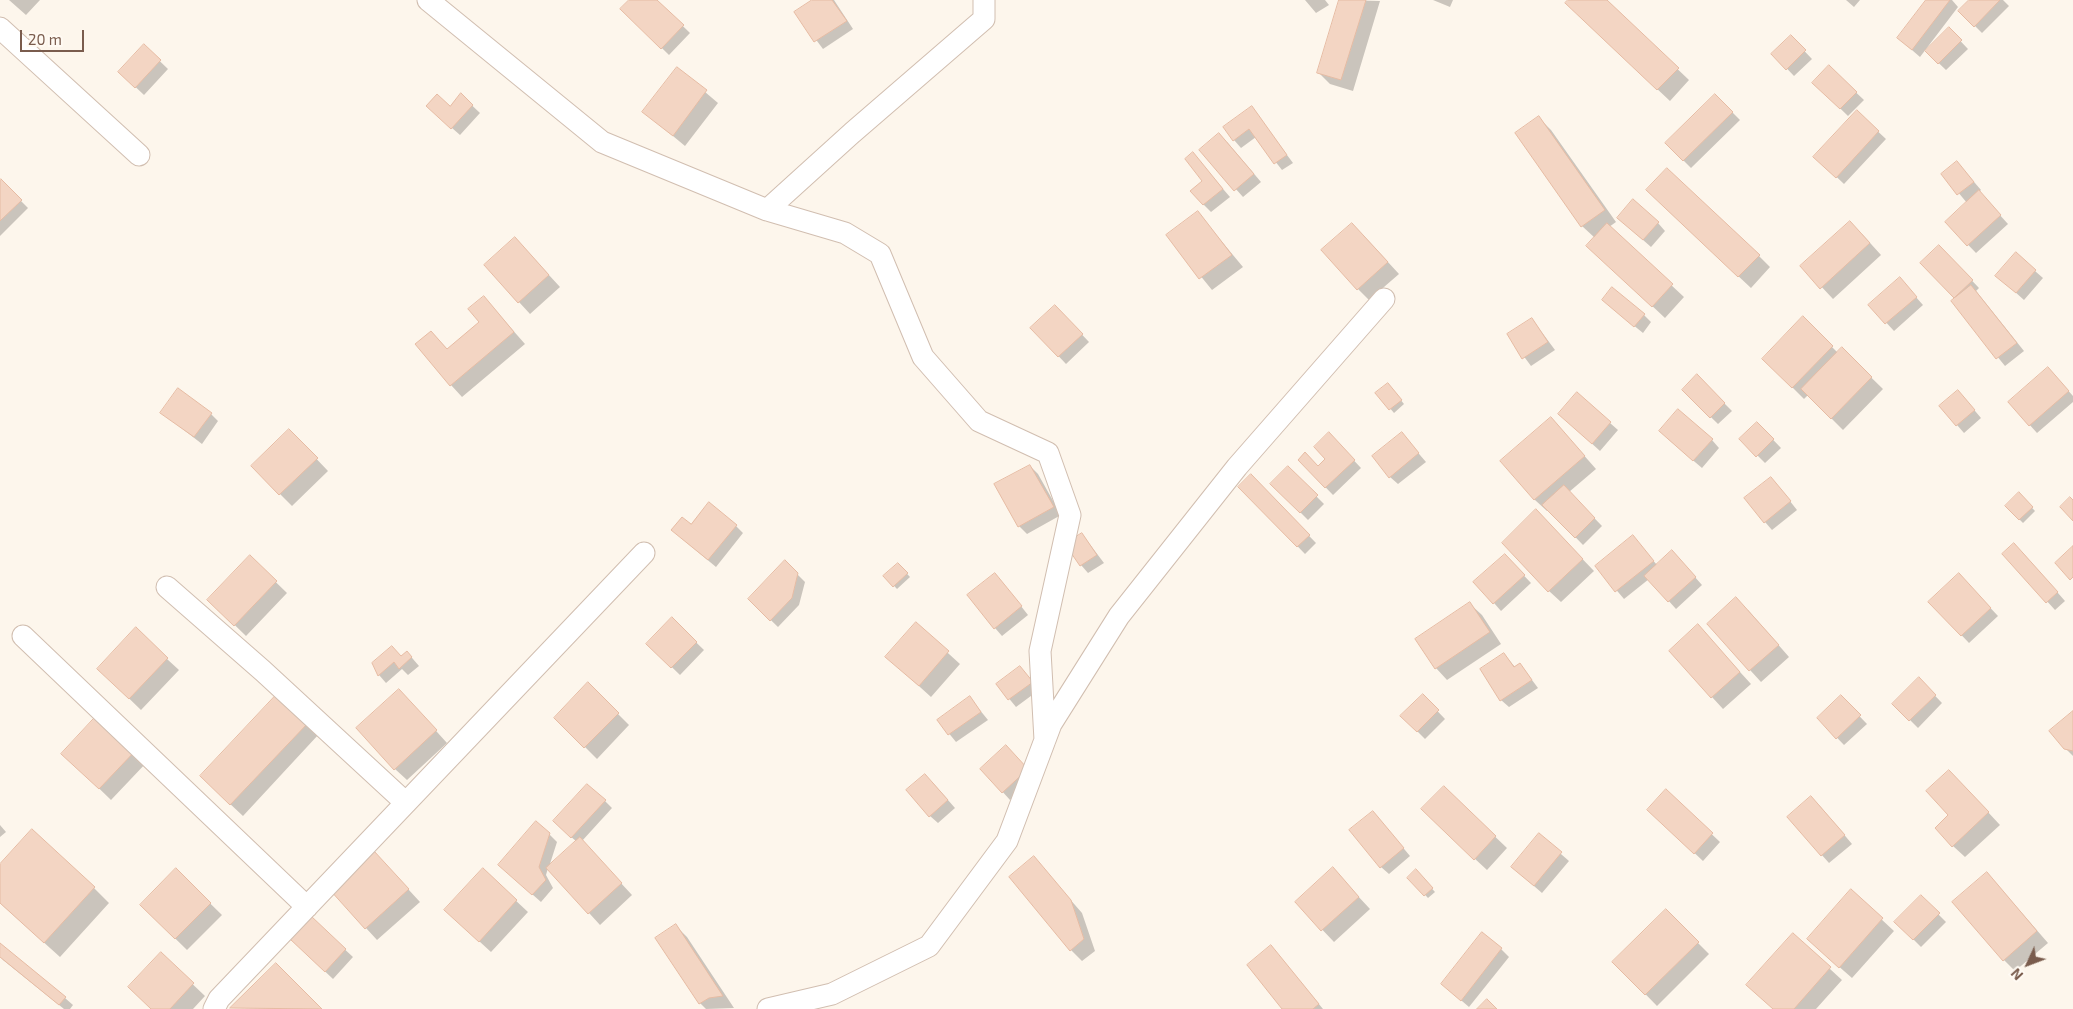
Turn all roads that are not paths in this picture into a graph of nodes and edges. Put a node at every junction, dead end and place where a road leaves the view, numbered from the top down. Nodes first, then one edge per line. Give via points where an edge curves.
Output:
1 (428, 0) edge
2 (984, 0) edge
3 (0, 28) edge
4 (139, 155) dead end
5 (767, 210) junction
6 (1384, 299) dead end
7 (644, 553) dead end
8 (167, 587) dead end
9 (23, 636) dead end
10 (1045, 740) junction
11 (406, 803) junction
12 (307, 907) junction
13 (214, 1009) edge
14 (768, 1009) edge

1 - 5 street via 602,142
2 - 5 street via 984,19
3 - 4 street
5 - 10 street via 845,232 880,254 923,357 980,421 1048,453 1070,515 1040,651
6 - 10 street via 1237,467 1119,616 1051,724
7 - 11 street
8 - 11 street
9 - 12 street
10 - 14 street via 1007,841 929,946 832,994
11 - 12 street
12 - 13 street

